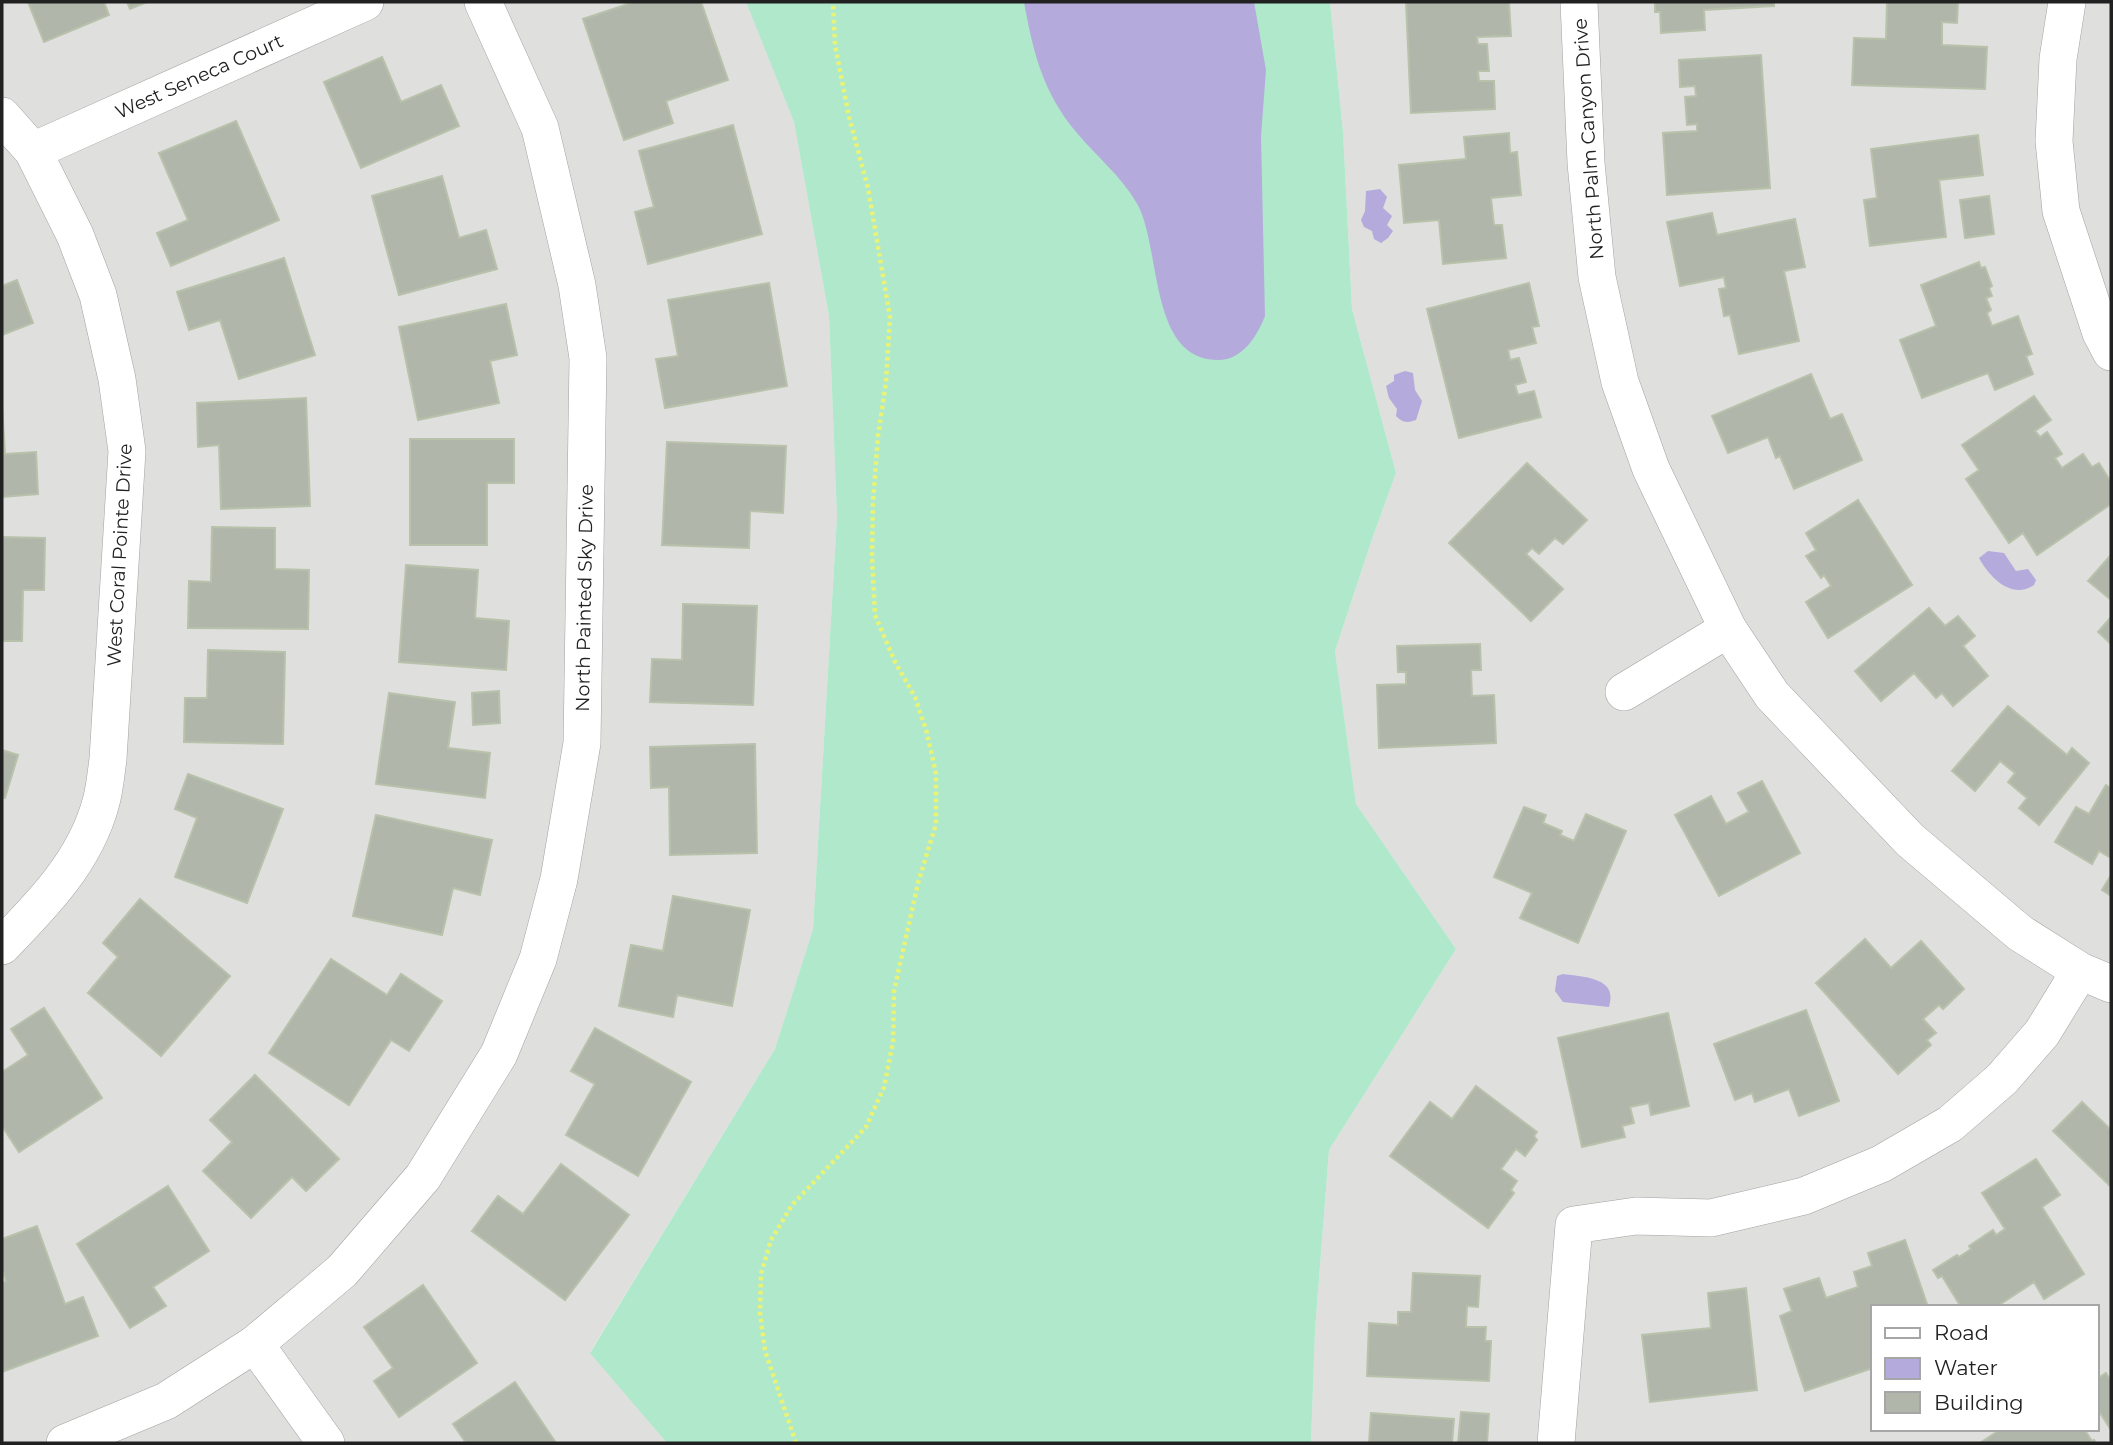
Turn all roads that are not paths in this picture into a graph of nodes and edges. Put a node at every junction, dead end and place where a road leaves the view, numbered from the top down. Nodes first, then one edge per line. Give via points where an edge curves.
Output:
1 (365, 2) edge
2 (483, 2) edge
3 (1579, 2) edge
4 (2067, 2) edge
5 (2, 117) edge
6 (33, 151) junction
7 (2111, 352) edge
8 (1728, 629) junction
9 (1624, 692) dead end
10 (2, 946) edge
11 (2096, 978) edge
12 (255, 1344) junction
13 (65, 1443) edge
14 (327, 1443) edge
15 (1556, 1443) edge

1 - 6 street, West Seneca Court
2 - 12 street, North Painted Sky Drive via 540,128 577,285 588,358 582,743 559,879 538,959 499,1054 424,1177 342,1271
3 - 8 street, North Palm Canyon Drive via 1586,163 1597,277 1620,382 1651,469
4 - 7 street via 2058,59 2054,141 2061,211
5 - 6 street, West Coral Pointe Drive
6 - 10 street, West Coral Pointe Drive via 75,234 98,295 127,451 108,759 101,802 79,855 43,904
8 - 9 street
8 - 11 street, North Palm Canyon Drive via 1772,695 1910,840 2020,933
11 - 15 street via 2002,1079 1950,1124 1881,1164 1804,1196 1711,1218 1636,1216 1574,1225
12 - 13 street, North Painted Sky Drive via 166,1401
12 - 14 street

